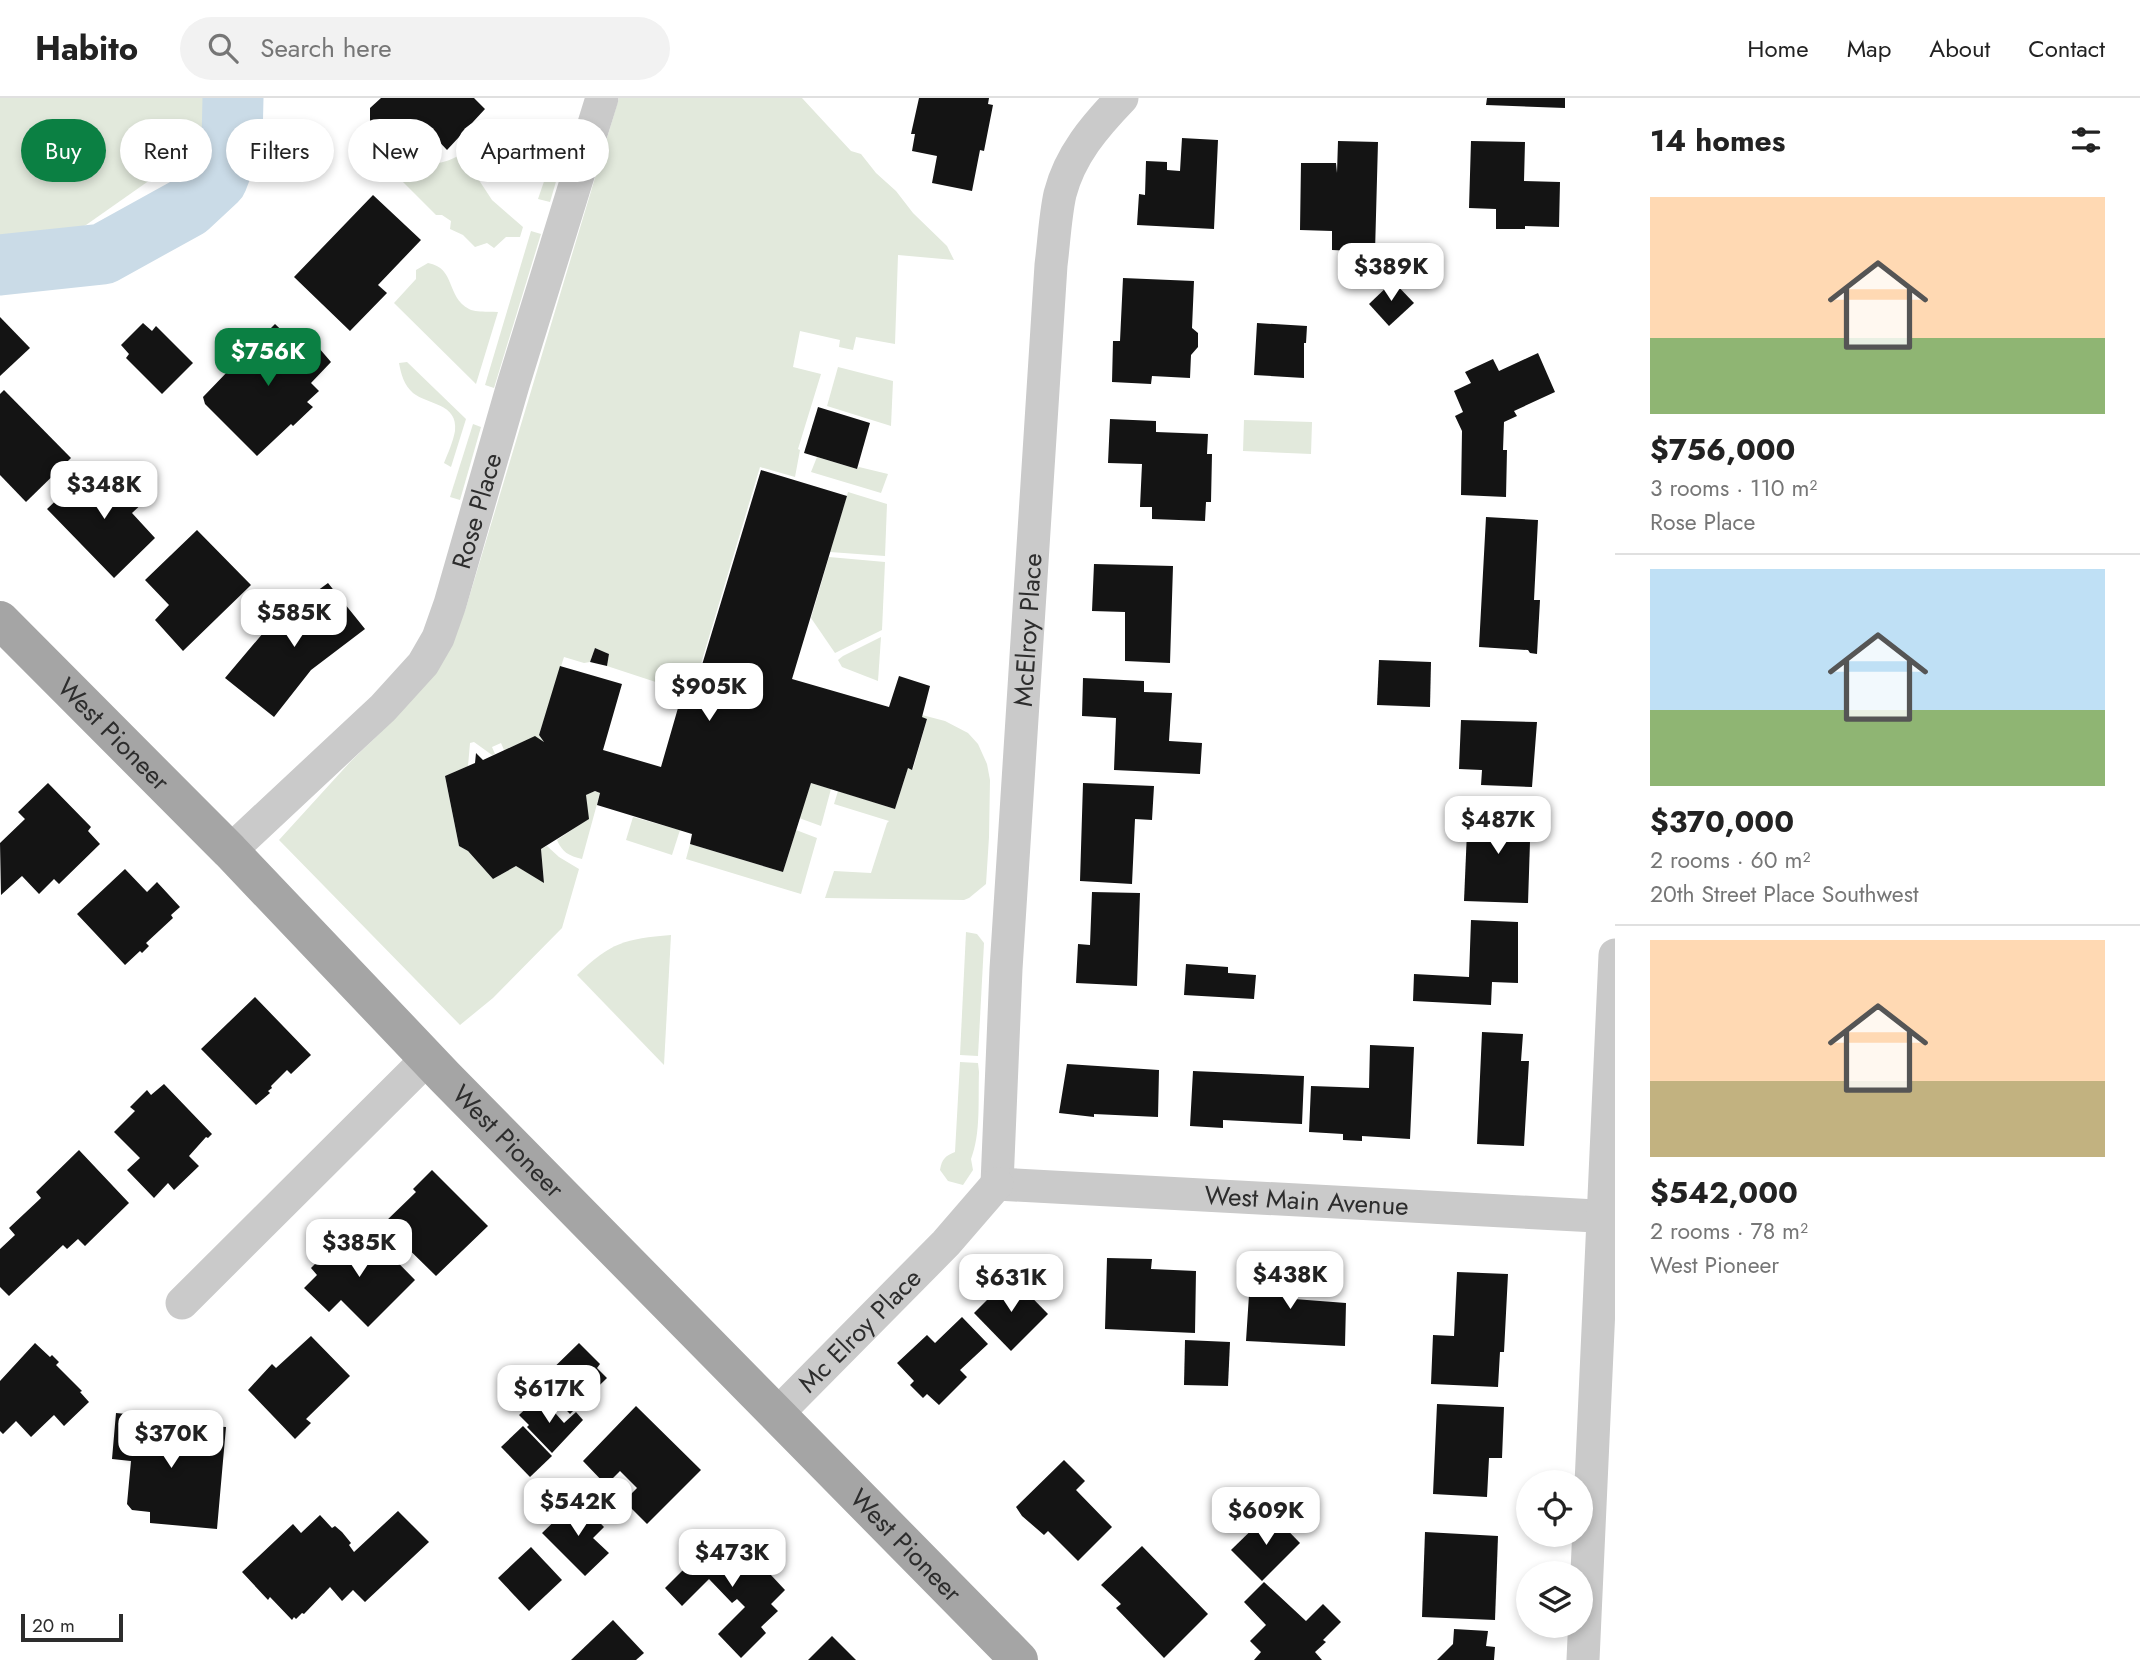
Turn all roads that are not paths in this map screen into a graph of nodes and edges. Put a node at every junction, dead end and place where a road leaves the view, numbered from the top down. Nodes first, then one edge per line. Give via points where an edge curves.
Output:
1 (602, 98) edge
2 (1122, 98) edge
3 (0, 620) edge
4 (230, 851) junction
5 (1615, 955) edge
6 (427, 1059) junction
7 (998, 1184) junction
8 (1608, 1216) edge
9 (182, 1303) dead end
10 (1607, 1324) edge
11 (776, 1415) junction
12 (1019, 1660) edge
13 (1583, 1660) edge

1 - 4 street, Rose Place via 438,638 424,664 383,708
2 - 7 street, McElroy Place via 1084,140 1074,160 1060,194 1051,265 1006,969
3 - 4 main road, West Pioneer
4 - 6 main road, West Pioneer
5 - 8 street
6 - 9 street
6 - 11 main road, West Pioneer
7 - 8 street, West Main Avenue
7 - 11 street, Mc Elroy Place via 951,1238
8 - 10 street
10 - 13 street
11 - 12 main road, West Pioneer

